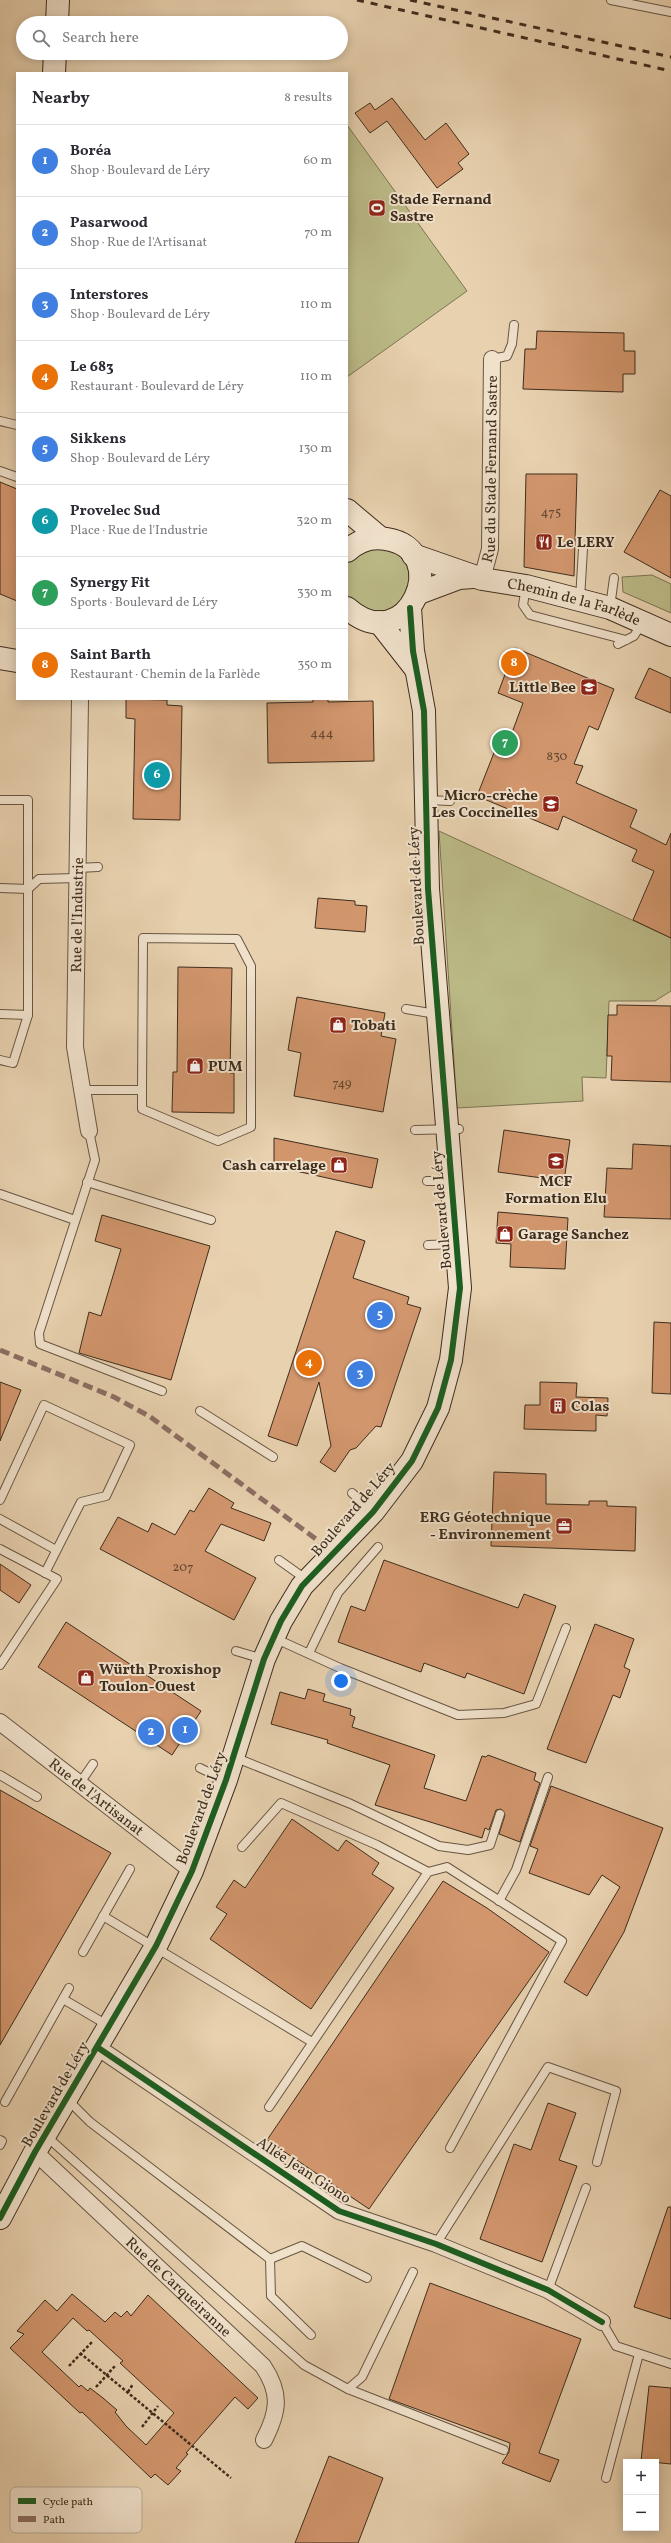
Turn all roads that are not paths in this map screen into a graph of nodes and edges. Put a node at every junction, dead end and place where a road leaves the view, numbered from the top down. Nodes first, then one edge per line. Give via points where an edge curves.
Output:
1 (58, 0) edge
2 (611, 0) edge
3 (671, 12) edge
4 (57, 16) edge
5 (55, 60) edge
6 (54, 72) edge
7 (514, 325) dead end
8 (492, 359) joint
9 (0, 421) edge
10 (16, 425) edge
11 (0, 471) edge
12 (16, 477) edge
13 (348, 511) edge
14 (379, 537) junction
15 (583, 549) dead end
16 (348, 550) edge
17 (413, 555) junction
18 (479, 578) junction
19 (614, 578) dead end
20 (526, 586) junction
21 (580, 600) junction
22 (414, 601) junction
23 (610, 608) junction
24 (359, 618) edge
25 (642, 622) junction
26 (671, 635) edge
27 (626, 640) junction
28 (618, 644) dead end
29 (0, 658) edge
30 (16, 661) edge
31 (417, 671) junction
32 (80, 700) edge
33 (426, 799) junction
34 (0, 800) edge
35 (450, 801) dead end
36 (98, 867) dead end
37 (77, 873) junction
38 (0, 888) edge
39 (28, 889) junction
40 (406, 1009) dead end
41 (0, 1014) edge
42 (436, 1014) junction
43 (28, 1015) junction
44 (0, 1060) edge
45 (82, 1090) junction
46 (142, 1090) junction
47 (453, 1128) junction
48 (415, 1130) dead end
49 (89, 1131) joint
50 (427, 1181) dead end
51 (452, 1181) junction
52 (88, 1182) junction
53 (0, 1194) edge
54 (75, 1220) junction
55 (211, 1220) dead end
56 (458, 1232) junction
57 (428, 1245) dead end
58 (162, 1391) dead end
59 (200, 1411) dead end
60 (273, 1457) dead end
61 (352, 1493) dead end
62 (0, 1500) edge
63 (373, 1512) junction
64 (0, 1519) edge
65 (378, 1547) dead end
66 (0, 1549) edge
67 (56, 1550) junction
68 (279, 1560) dead end
69 (45, 1573) junction
70 (308, 1581) junction
71 (566, 1628) dead end
72 (274, 1637) junction
73 (236, 1651) dead end
74 (309, 1653) junction
75 (264, 1659) junction
76 (0, 1665) edge
77 (0, 1722) edge
78 (234, 1756) junction
79 (93, 1764) dead end
80 (200, 1768) dead end
81 (0, 1775) edge
82 (548, 1777) dead end
83 (226, 1780) junction
84 (80, 1783) junction
85 (36, 1797) dead end
86 (500, 1814) dead end
87 (242, 1847) dead end
88 (130, 1869) dead end
89 (192, 1871) junction
90 (428, 1872) junction
91 (499, 1901) junction
92 (103, 1916) junction
93 (156, 1946) junction
94 (83, 1952) dead end
95 (69, 1988) dead end
96 (63, 2000) junction
97 (110, 2026) junction
98 (312, 2042) junction
99 (97, 2047) junction
100 (67, 2099) junction
101 (5, 2102) dead end
102 (269, 2107) dead end
103 (0, 2140) edge
104 (40, 2144) junction
105 (0, 2145) edge
106 (450, 2148) dead end
107 (597, 2162) dead end
108 (586, 2188) dead end
109 (0, 2218) edge
110 (436, 2244) junction
111 (270, 2259) junction
112 (413, 2272) dead end
113 (367, 2278) dead end
114 (548, 2290) junction
115 (602, 2322) joint
116 (311, 2335) dead end
117 (639, 2354) junction
118 (671, 2364) edge
119 (348, 2389) junction
120 (264, 2440) dead end
121 (504, 2450) dead end
122 (606, 2478) dead end

1 - 4 street
2 - 3 lane
5 - 6 street
7 - 8 lane via 512,344 507,356
8 - 18 street, Rue du Stade Fernand Sastre via 490,549
9 - 10 lane
11 - 12 lane
13 - 14 street
14 - 16 street via 360,541
14 - 17 street via 392,539
15 - 21 lane
17 - 18 street, Chemin de la Farlède
17 - 22 street, Boulevard de Léry via 420,573
18 - 20 street, Chemin de la Farlède
18 - 22 street, Chemin de la Farlède via 459,578
19 - 23 lane
20 - 21 street, Chemin de la Farlède
20 - 27 lane via 523,605 530,615
21 - 23 street, Chemin de la Farlède
22 - 24 street, Chemin de la Farlède via 401,616
22 - 31 street, Boulevard de Léry via 410,626
23 - 25 street, Chemin de la Farlède
24 - 31 street, Boulevard de Léry
25 - 26 street, Chemin de la Farlède
25 - 27 lane via 634,636
27 - 28 lane
29 - 30 street
31 - 33 street, Boulevard de Léry via 424,711
32 - 37 street, Rue de l'Industrie
33 - 35 lane
33 - 42 street, Boulevard de Léry via 428,889
34 - 39 lane via 28,800
36 - 37 lane
37 - 39 lane via 39,879
37 - 45 street, Rue de l'Industrie via 75,1047
38 - 39 lane
39 - 43 lane
40 - 42 lane
41 - 43 lane
42 - 47 street, Boulevard de Léry
43 - 44 lane via 13,1063
45 - 46 lane
45 - 49 street, Rue de l'Industrie
46 - 46 lane via 143,938 238,939 250,966 252,1127 218,1141 142,1109
47 - 48 lane
47 - 51 street, Boulevard de Léry
49 - 52 lane via 95,1160
50 - 51 lane
51 - 56 street, Boulevard de Léry
52 - 54 lane
52 - 55 lane
53 - 54 lane
54 - 58 lane via 39,1333 40,1344
56 - 57 lane
56 - 63 street, Boulevard de Léry via 460,1288 451,1360 438,1408 412,1461
59 - 60 lane
61 - 63 lane
62 - 67 lane via 44,1405 130,1445 106,1496 81,1502
63 - 70 street, Boulevard de Léry
64 - 67 lane
65 - 74 lane via 338,1593
66 - 69 lane
67 - 69 lane
68 - 70 lane
69 - 76 lane via 57,1579
70 - 72 street, Boulevard de Léry via 285,1615
71 - 74 lane via 536,1704 504,1713 458,1714
72 - 74 lane
72 - 75 street, Boulevard de Léry
73 - 75 lane
75 - 78 street, Boulevard de Léry
77 - 84 street, Rue de l'Artisanat
78 - 83 street, Boulevard de Léry
78 - 86 lane via 351,1804 439,1846 468,1850 490,1845
79 - 84 lane
80 - 83 lane
81 - 85 lane
82 - 91 lane via 516,1870
83 - 89 street, Boulevard de Léry
84 - 89 street, Rue de l'Artisanat
87 - 90 lane via 281,1803
88 - 92 lane
89 - 93 street, Boulevard de Léry
90 - 91 lane via 447,1868
90 - 98 lane
91 - 106 lane via 562,1941
92 - 93 lane
92 - 94 lane
93 - 97 street, Boulevard de Léry
93 - 98 lane
95 - 96 lane
96 - 97 lane
96 - 101 lane
97 - 99 street, Boulevard de Léry
98 - 102 lane
99 - 100 street, Boulevard de Léry
99 - 110 street, Allée Jean Giono via 339,2211
100 - 104 street, Boulevard de Léry
100 - 111 lane via 102,2132
103 - 105 lane
104 - 109 street, Boulevard de Léry
104 - 119 lane via 304,2365
104 - 120 street, Rue de Carqueiranne via 263,2366 274,2382 277,2400 272,2424
107 - 110 lane via 616,2091 548,2067
108 - 114 lane
110 - 114 street, Allée Jean Giono
111 - 113 lane via 302,2246
111 - 116 lane via 271,2296
112 - 119 lane via 362,2377
114 - 115 street, Allée Jean Giono
115 - 117 lane via 616,2346
117 - 118 lane
117 - 122 lane
119 - 121 lane

